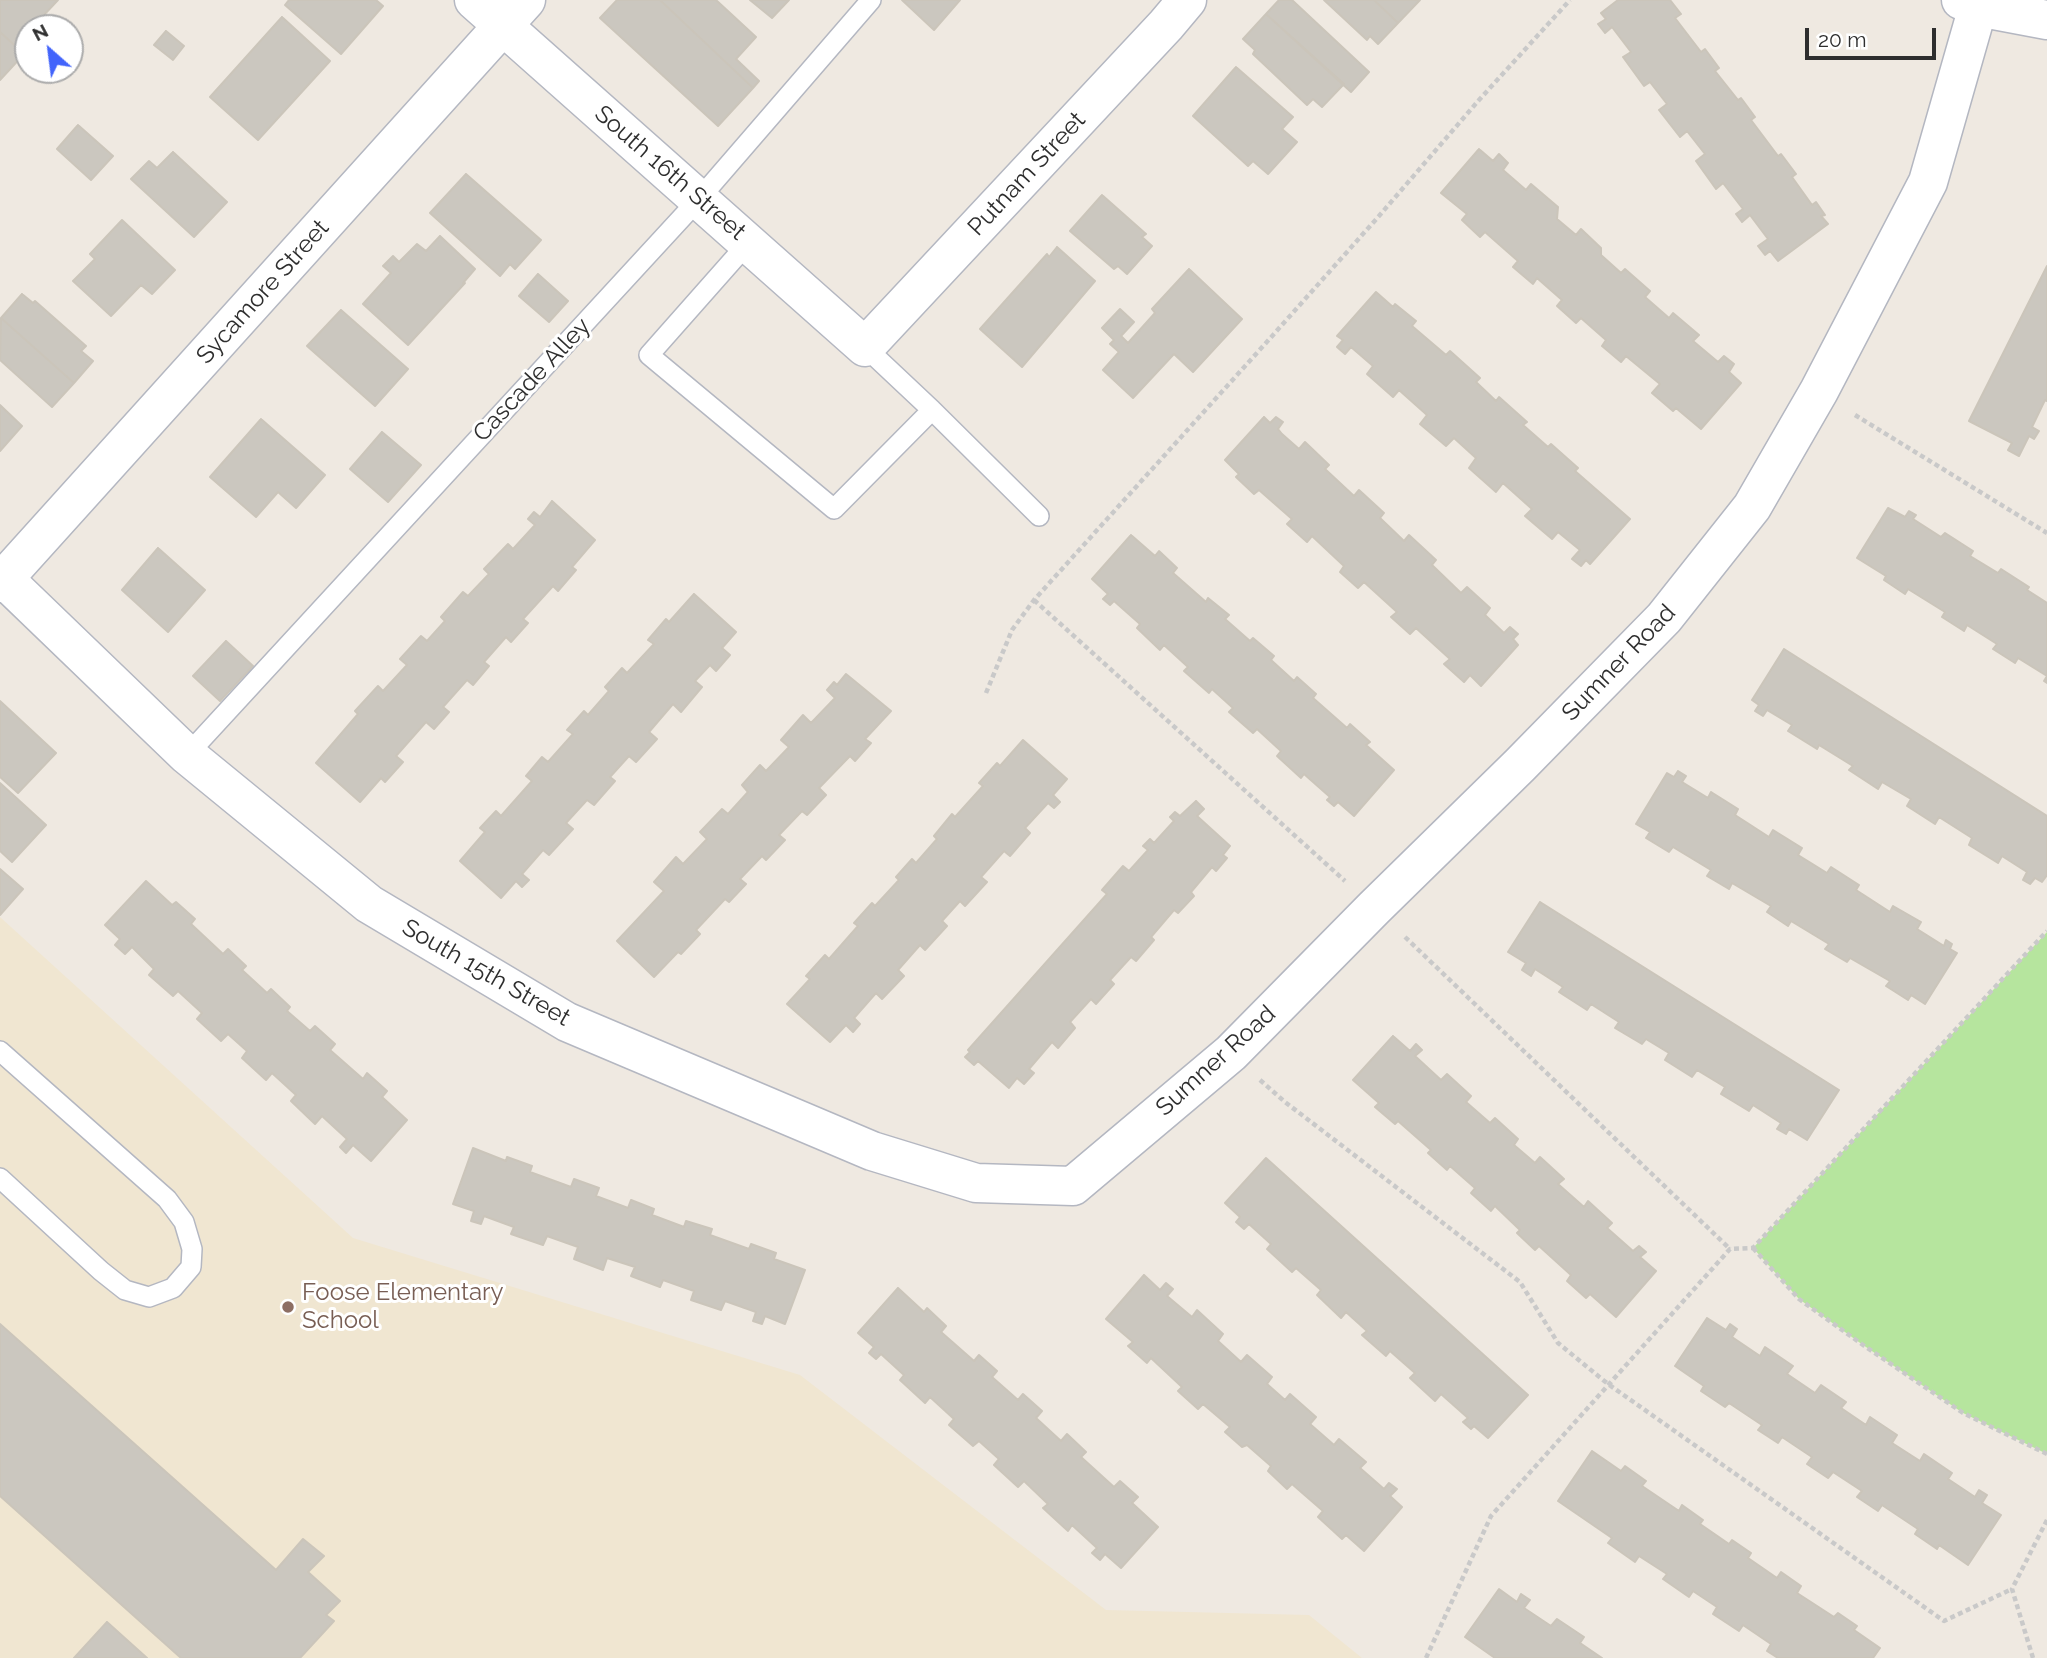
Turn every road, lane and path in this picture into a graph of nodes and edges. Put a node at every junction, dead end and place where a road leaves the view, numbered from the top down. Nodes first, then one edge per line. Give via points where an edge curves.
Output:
1 (474, 0) edge
2 (871, 0) edge
3 (1187, 0) edge
4 (1570, 0) edge
5 (1969, 4) edge
6 (514, 13) edge
7 (2047, 20) edge
8 (699, 199) junction
9 (748, 243) junction
10 (865, 347) junction
11 (1819, 391) junction
12 (932, 410) junction
13 (1039, 516) dead end
14 (2047, 533) edge
15 (1, 579) edge
16 (986, 692) dead end
17 (187, 755) junction
18 (2047, 932) edge
19 (0, 1051) edge
20 (1231, 1054) junction
21 (0, 1178) edge
22 (1073, 1186) joint
23 (1753, 1248) junction
24 (1608, 1384) junction
25 (2047, 1454) edge
26 (2047, 1520) edge
27 (2012, 1589) junction
28 (1426, 1658) edge
29 (2033, 1658) edge

1 - 6 street, South 16th Street
2 - 8 lane, Cascade Alley
3 - 10 street, Putnam Street
4 - 16 path via 1034,600 1012,630
5 - 7 street
5 - 11 street, Sumner Road via 1928,182
6 - 8 street, South 16th Street
6 - 15 street, Sycamore Street
8 - 9 street, South 16th Street
8 - 17 lane, Cascade Alley
9 - 10 street, South 16th Street
9 - 12 lane via 649,355 834,509
10 - 12 lane
11 - 14 path
11 - 20 street, Sumner Road via 1752,507 1664,618
12 - 13 lane
15 - 17 street, South 15th Street
17 - 22 street, South 15th Street via 369,904 567,1023 872,1151 976,1183
18 - 23 path
19 - 21 lane via 167,1199 184,1222 192,1249 191,1267 173,1288 149,1297 125,1290
20 - 22 street, Sumner Road
20 - 24 path via 1285,1102 1520,1282 1558,1343
23 - 24 path via 1731,1249
23 - 25 path via 1799,1299 1863,1345 1963,1413
24 - 27 path via 1944,1620
24 - 28 path via 1491,1516
26 - 27 path
27 - 29 path

